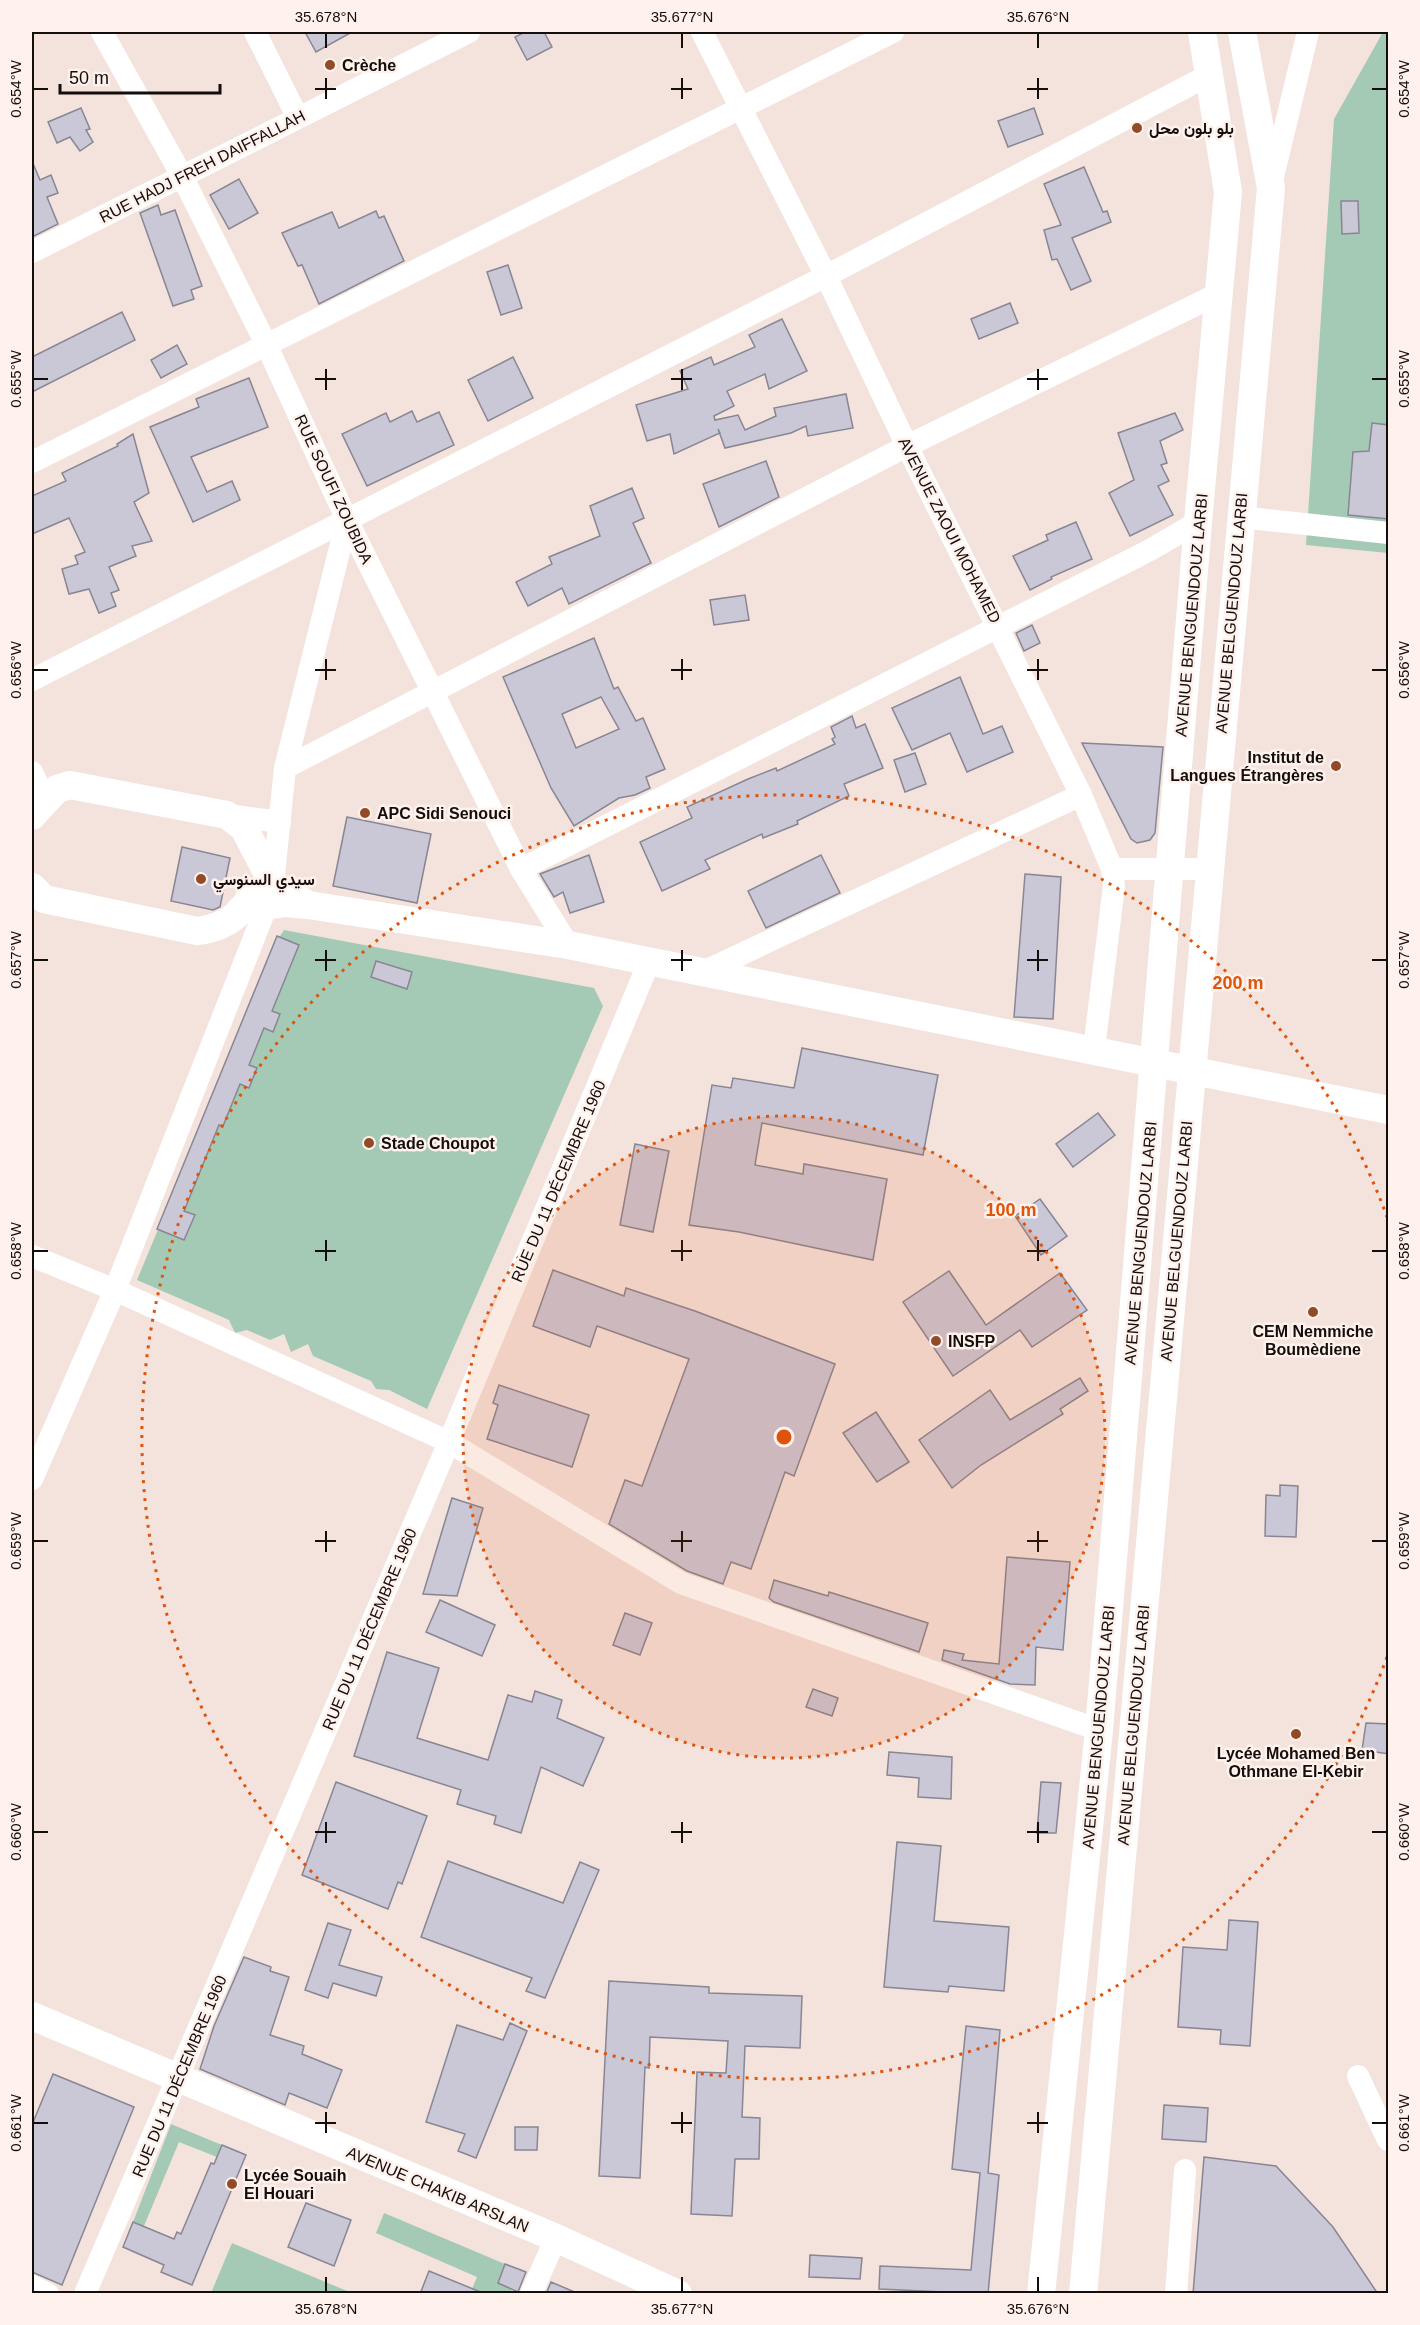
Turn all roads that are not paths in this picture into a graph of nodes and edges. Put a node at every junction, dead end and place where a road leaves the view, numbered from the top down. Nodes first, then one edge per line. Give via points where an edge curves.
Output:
1 (102, 32) edge
2 (255, 32) edge
3 (469, 32) edge
4 (702, 32) edge
5 (893, 32) edge
6 (1202, 32) edge
7 (1242, 32) edge
8 (1308, 32) edge
9 (1209, 75) junction
10 (740, 107) junction
11 (298, 118) junction
12 (182, 176) junction
13 (1271, 188) junction
14 (32, 252) edge
15 (826, 276) junction
16 (1220, 293) junction
17 (266, 344) junction
18 (907, 446) junction
19 (32, 462) edge
20 (1240, 517) junction
21 (347, 520) junction
22 (1198, 522) junction
23 (1389, 533) edge
24 (998, 626) junction
25 (32, 680) edge
26 (434, 691) junction
27 (285, 768) junction
28 (32, 772) edge
29 (1081, 795) junction
30 (36, 810) edge
31 (227, 815) junction
32 (280, 822) junction
33 (255, 849) junction
34 (1112, 868) junction
35 (1170, 868) junction
36 (521, 869) junction
37 (1209, 869) junction
38 (32, 887) edge
39 (260, 900) junction
40 (568, 945) junction
41 (648, 962) junction
42 (701, 973) junction
43 (1094, 1049) junction
44 (1155, 1061) junction
45 (1191, 1069) junction
46 (1389, 1110) edge
47 (32, 1256) edge
48 (115, 1290) junction
49 (449, 1442) junction
50 (32, 1479) edge
51 (1099, 1730) junction
52 (32, 2016) edge
53 (1358, 2076) dead end
54 (177, 2080) junction
55 (1389, 2140) edge
56 (1185, 2170) dead end
57 (556, 2238) junction
58 (32, 2286) edge
59 (48, 2294) edge
60 (85, 2294) edge
61 (531, 2294) edge
62 (678, 2294) edge
63 (1041, 2294) edge
64 (1083, 2294) edge
65 (1176, 2294) edge

1 - 12 street, RUE SOUFI ZOUBIDA
2 - 11 street
3 - 11 street, RUE HADJ FREH DAIFFALLAH
4 - 10 street, AVENUE ZAOUI MOHAMED
5 - 10 street
6 - 9 main road, AVENUE BENGUENDOUZ LARBI
7 - 13 main road, AVENUE BELGUENDOUZ LARBI
8 - 13 street
9 - 15 street
9 - 16 main road, AVENUE BENGUENDOUZ LARBI via 1228,192
10 - 15 street, AVENUE ZAOUI MOHAMED
10 - 17 street
11 - 12 street, RUE HADJ FREH DAIFFALLAH
12 - 14 street, RUE HADJ FREH DAIFFALLAH
12 - 17 street, RUE SOUFI ZOUBIDA
13 - 20 main road, AVENUE BELGUENDOUZ LARBI
15 - 18 street, AVENUE ZAOUI MOHAMED
15 - 21 street
16 - 18 street
16 - 22 main road, AVENUE BENGUENDOUZ LARBI
17 - 19 street
17 - 21 street, RUE SOUFI ZOUBIDA
18 - 24 street, AVENUE ZAOUI MOHAMED
18 - 26 street
20 - 23 street
20 - 37 main road, AVENUE BELGUENDOUZ LARBI
21 - 25 street
21 - 26 street, RUE SOUFI ZOUBIDA
21 - 27 street
22 - 24 street
22 - 35 main road, AVENUE BENGUENDOUZ LARBI
24 - 29 street, AVENUE ZAOUI MOHAMED
24 - 36 street
26 - 27 street
26 - 36 street, RUE SOUFI ZOUBIDA
27 - 32 street
28 - 30 street
29 - 34 street, AVENUE ZAOUI MOHAMED
29 - 42 street
30 - 31 main road via 57,789 70,784
31 - 32 street
31 - 33 main road via 244,828
32 - 39 street
33 - 39 main road
33 - 39 main road via 256,884 248,902
34 - 35 street
34 - 43 street, AVENUE ZAOUI MOHAMED via 1114,886
35 - 37 street
35 - 44 main road, AVENUE BENGUENDOUZ LARBI
36 - 40 street, RUE SOUFI ZOUBIDA
37 - 45 main road, AVENUE BELGUENDOUZ LARBI
38 - 39 main road via 44,899 197,931 227,923
39 - 40 main road
39 - 48 street
40 - 41 main road
41 - 42 main road
41 - 49 street, RUE DU 11 DÉCEMBRE 1960
42 - 43 main road
43 - 44 main road
44 - 45 main road
44 - 51 main road, AVENUE BENGUENDOUZ LARBI
45 - 46 main road
45 - 64 main road, AVENUE BELGUENDOUZ LARBI
47 - 48 street
48 - 49 street
48 - 50 street
49 - 51 street via 681,1583
49 - 54 street, RUE DU 11 DÉCEMBRE 1960
51 - 63 main road, AVENUE BENGUENDOUZ LARBI
52 - 54 main road, AVENUE CHAKIB ARSLAN
53 - 55 street
54 - 57 main road, AVENUE CHAKIB ARSLAN
54 - 60 street, RUE DU 11 DÉCEMBRE 1960
56 - 65 street
57 - 61 street
57 - 62 main road, AVENUE CHAKIB ARSLAN
58 - 59 street

